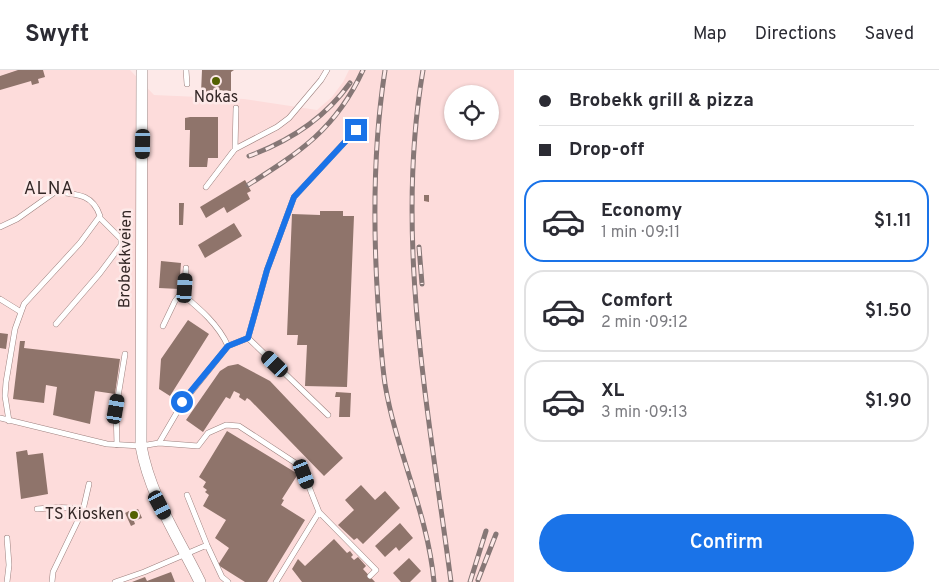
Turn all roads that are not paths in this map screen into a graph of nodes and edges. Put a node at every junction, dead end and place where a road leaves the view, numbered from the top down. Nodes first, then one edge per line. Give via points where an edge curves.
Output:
1 (186, 70) edge
2 (328, 70) edge
3 (142, 71) edge
4 (187, 84) dead end
5 (236, 108) dead end
6 (356, 130) dead end
7 (235, 149) junction
8 (206, 187) dead end
9 (100, 218) junction
10 (0, 227) edge
11 (186, 268) dead end
12 (182, 294) junction
13 (0, 299) edge
14 (21, 312) junction
15 (56, 324) dead end
16 (163, 326) dead end
17 (248, 338) junction
18 (228, 346) junction
19 (125, 354) dead end
20 (328, 415) dead end
21 (0, 418) edge
22 (10, 421) junction
23 (158, 443) junction
24 (117, 444) junction
25 (141, 446) junction
26 (89, 484) dead end
27 (187, 494) dead end
28 (37, 509) dead end
29 (83, 510) junction
30 (319, 512) junction
31 (7, 538) dead end
32 (207, 545) junction
33 (186, 554) junction
34 (370, 576) dead end
35 (7, 582) edge
36 (52, 582) edge
37 (115, 582) edge
38 (200, 582) edge
39 (228, 582) edge
40 (276, 582) edge

1 - 4 lane
2 - 7 lane via 289,118
3 - 25 street, Brobekkveien
5 - 7 lane
6 - 17 lane via 294,197 267,270
7 - 8 lane
9 - 10 lane via 100,213 89,199 55,192
9 - 14 lane via 24,304
9 - 15 lane via 121,238 121,245
11 - 12 lane
12 - 16 lane
12 - 18 lane via 222,332
13 - 14 lane
14 - 22 lane via 6,382
17 - 18 lane
17 - 20 lane
18 - 23 lane via 182,402
19 - 24 lane via 116,409
21 - 22 lane
22 - 24 lane via 94,442
23 - 25 lane
23 - 30 lane via 198,446 208,433 226,425 239,426 294,462 304,474
24 - 25 lane
25 - 33 street, Brobekkveien via 151,485
26 - 29 lane
27 - 32 lane
28 - 29 lane via 66,507
29 - 36 lane via 53,572
30 - 34 lane via 376,570
30 - 40 lane
31 - 35 lane via 10,566
32 - 33 lane
32 - 39 lane via 222,577
33 - 37 lane
33 - 38 street, Brobekkveien

